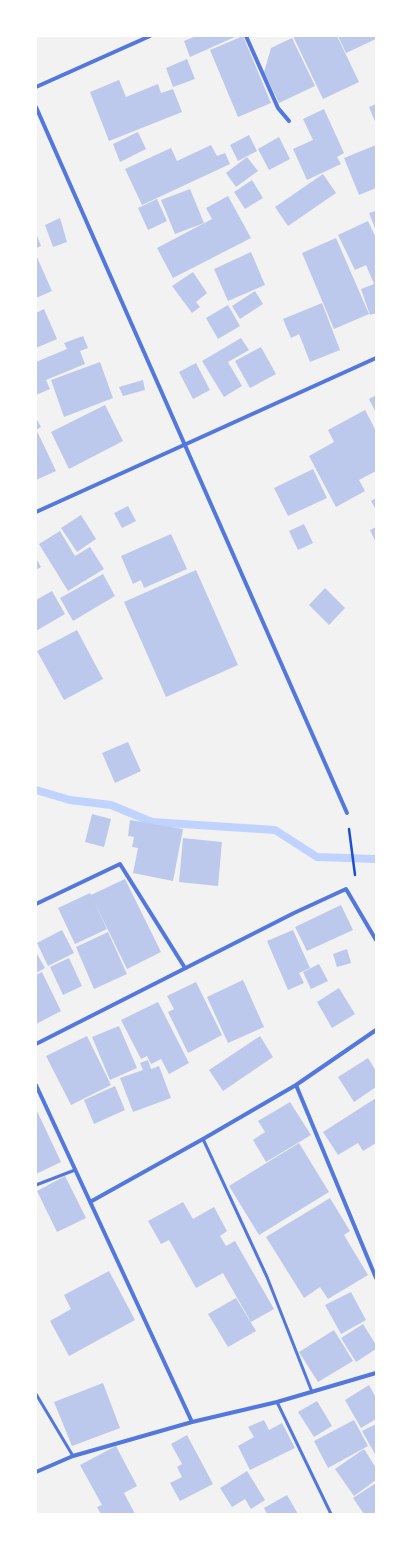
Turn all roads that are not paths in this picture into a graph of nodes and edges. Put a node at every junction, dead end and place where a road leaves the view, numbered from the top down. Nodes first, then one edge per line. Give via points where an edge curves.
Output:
1 (150, 36) edge
2 (246, 36) edge
3 (36, 88) edge
4 (36, 107) edge
5 (288, 121) dead end
6 (376, 358) edge
7 (185, 445) junction
8 (36, 512) edge
9 (347, 813) road end
10 (36, 904) edge
11 (376, 940) edge
12 (184, 968) junction
13 (376, 1030) edge
14 (36, 1044) edge
15 (36, 1085) edge
16 (296, 1085) junction
17 (203, 1139) junction
18 (75, 1170) junction
19 (36, 1185) edge
20 (90, 1202) junction
21 (376, 1278) edge
22 (376, 1373) edge
23 (312, 1392) junction
24 (36, 1394) edge
25 (277, 1402) junction
26 (192, 1422) junction
27 (73, 1456) junction
28 (36, 1472) edge
29 (330, 1513) edge
30 (325, 1514) edge

1 - 3 street
2 - 5 street via 278,108
4 - 7 street
6 - 7 street
7 - 8 street
7 - 9 street
10 - 12 street via 120,864
11 - 12 street via 346,889
12 - 14 street
13 - 16 street
15 - 18 street
16 - 17 street
16 - 21 street
17 - 20 street
17 - 23 lane via 267,1277
18 - 19 lane
18 - 20 street
20 - 26 street
22 - 23 street
23 - 25 street
24 - 27 lane
25 - 26 street
25 - 29 lane
26 - 27 street
27 - 28 street
29 - 30 lane

